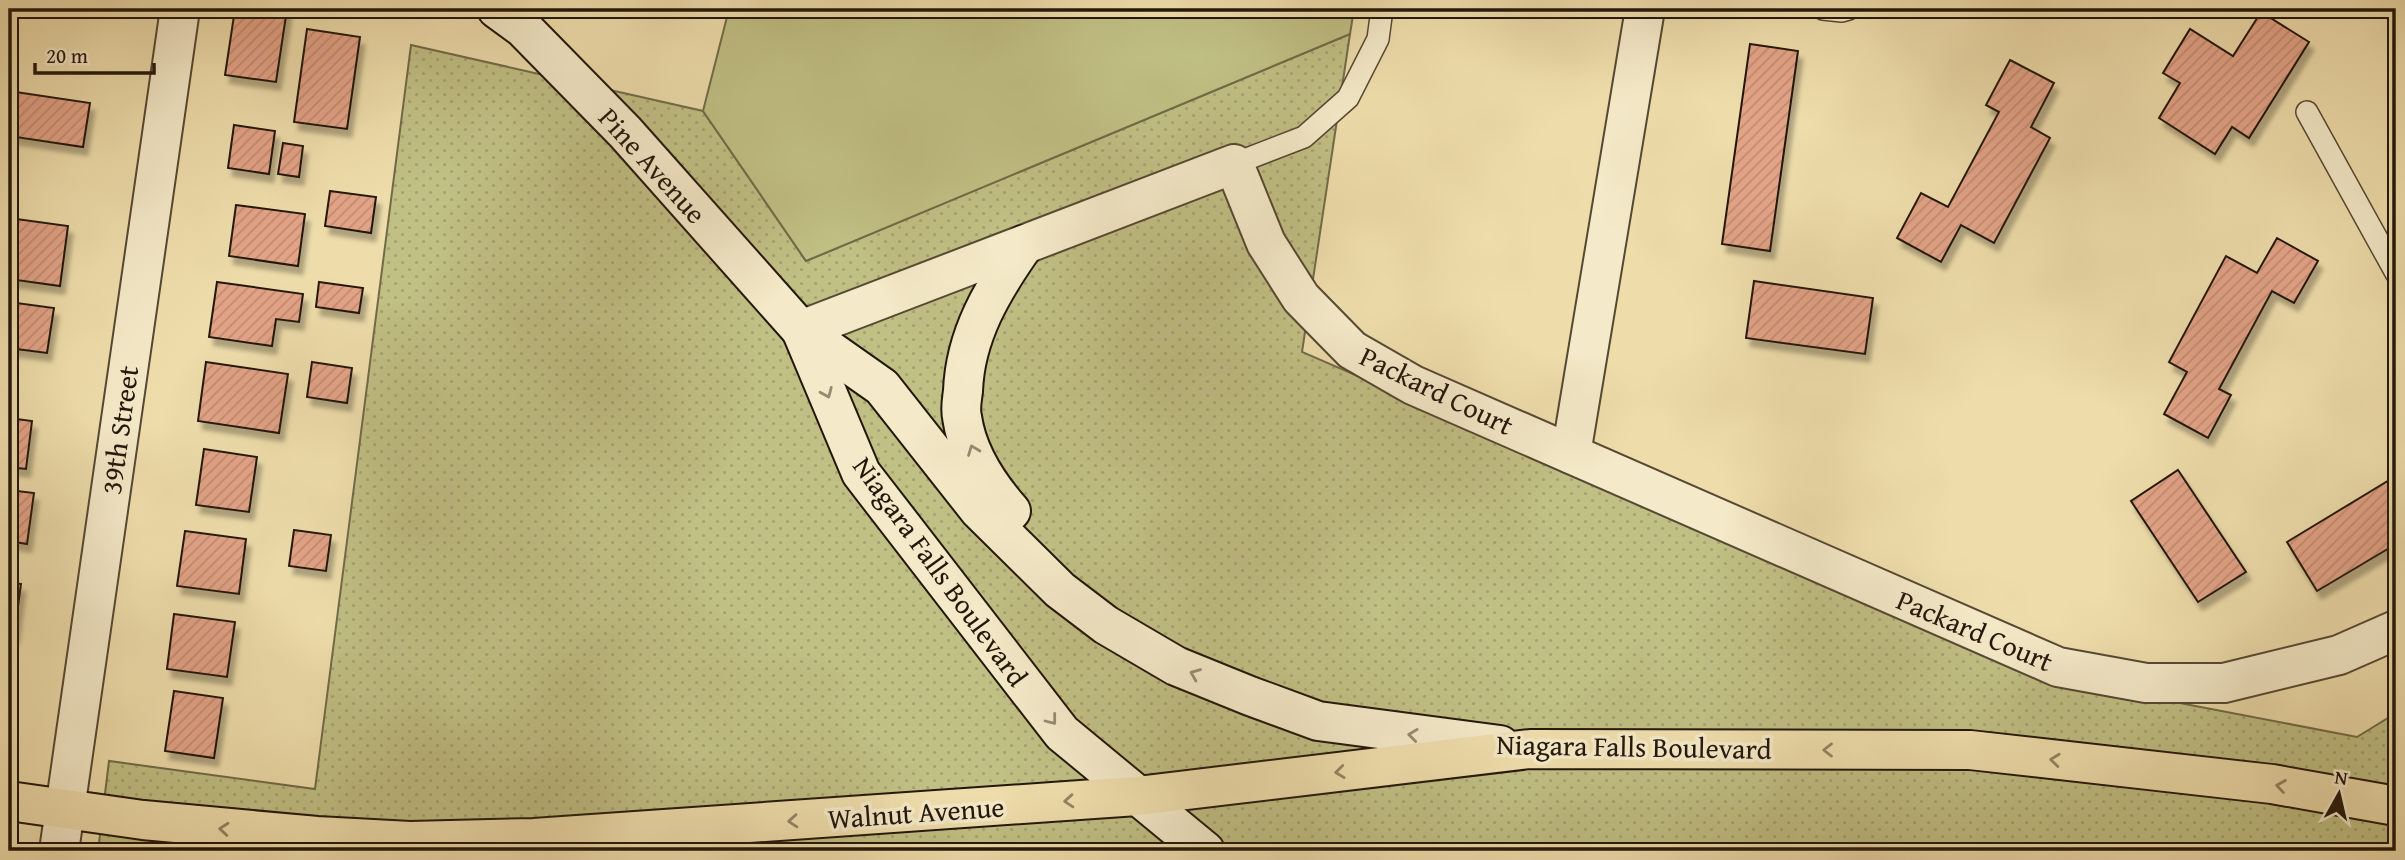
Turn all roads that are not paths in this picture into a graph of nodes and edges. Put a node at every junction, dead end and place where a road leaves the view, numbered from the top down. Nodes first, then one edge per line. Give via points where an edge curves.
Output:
1 (180, 9) edge
2 (497, 9) edge
3 (1382, 9) edge
4 (1645, 9) edge
5 (1823, 9) edge
6 (1849, 9) edge
7 (2307, 112) dead end
8 (1234, 164) junction
9 (1024, 245) junction
10 (2396, 273) edge
11 (801, 330) junction
12 (1572, 454) junction
13 (1060, 590) junction
14 (2396, 630) edge
15 (1530, 749) junction
16 (1137, 796) junction
17 (9, 801) edge
18 (2396, 806) edge
19 (65, 809) junction
20 (59, 851) edge
21 (1205, 851) edge

1 - 19 street, 39th Street
2 - 11 street, Pine Avenue via 523,28 625,132
3 - 8 lane via 1378,39 1348,98 1304,137
4 - 12 street
5 - 6 lane
7 - 10 lane
8 - 9 street
8 - 12 street, Packard Court via 1266,243 1300,298 1352,350 1413,385
9 - 11 street
13 -> 9 street via 1034,538 991,489 961,416 971,342 1002,275
11 - 13 street, Niagara Falls Boulevard via 882,387 979,510
11 -> 16 street, Niagara Falls Boulevard via 861,473 1062,733
12 - 14 street, Packard Court via 2058,667 2146,683 2224,683 2339,655
15 -> 13 street, Niagara Falls Boulevard via 1318,721 1176,666 1106,625
15 -> 16 main road, Walnut Avenue
18 -> 15 main road, Niagara Falls Boulevard via 2272,784 1970,750
16 -> 19 main road, Walnut Avenue via 534,838 410,841 222,829
16 - 21 street, Niagara Falls Boulevard
17 - 19 main road, Walnut Avenue
19 - 20 street, 39th Street

